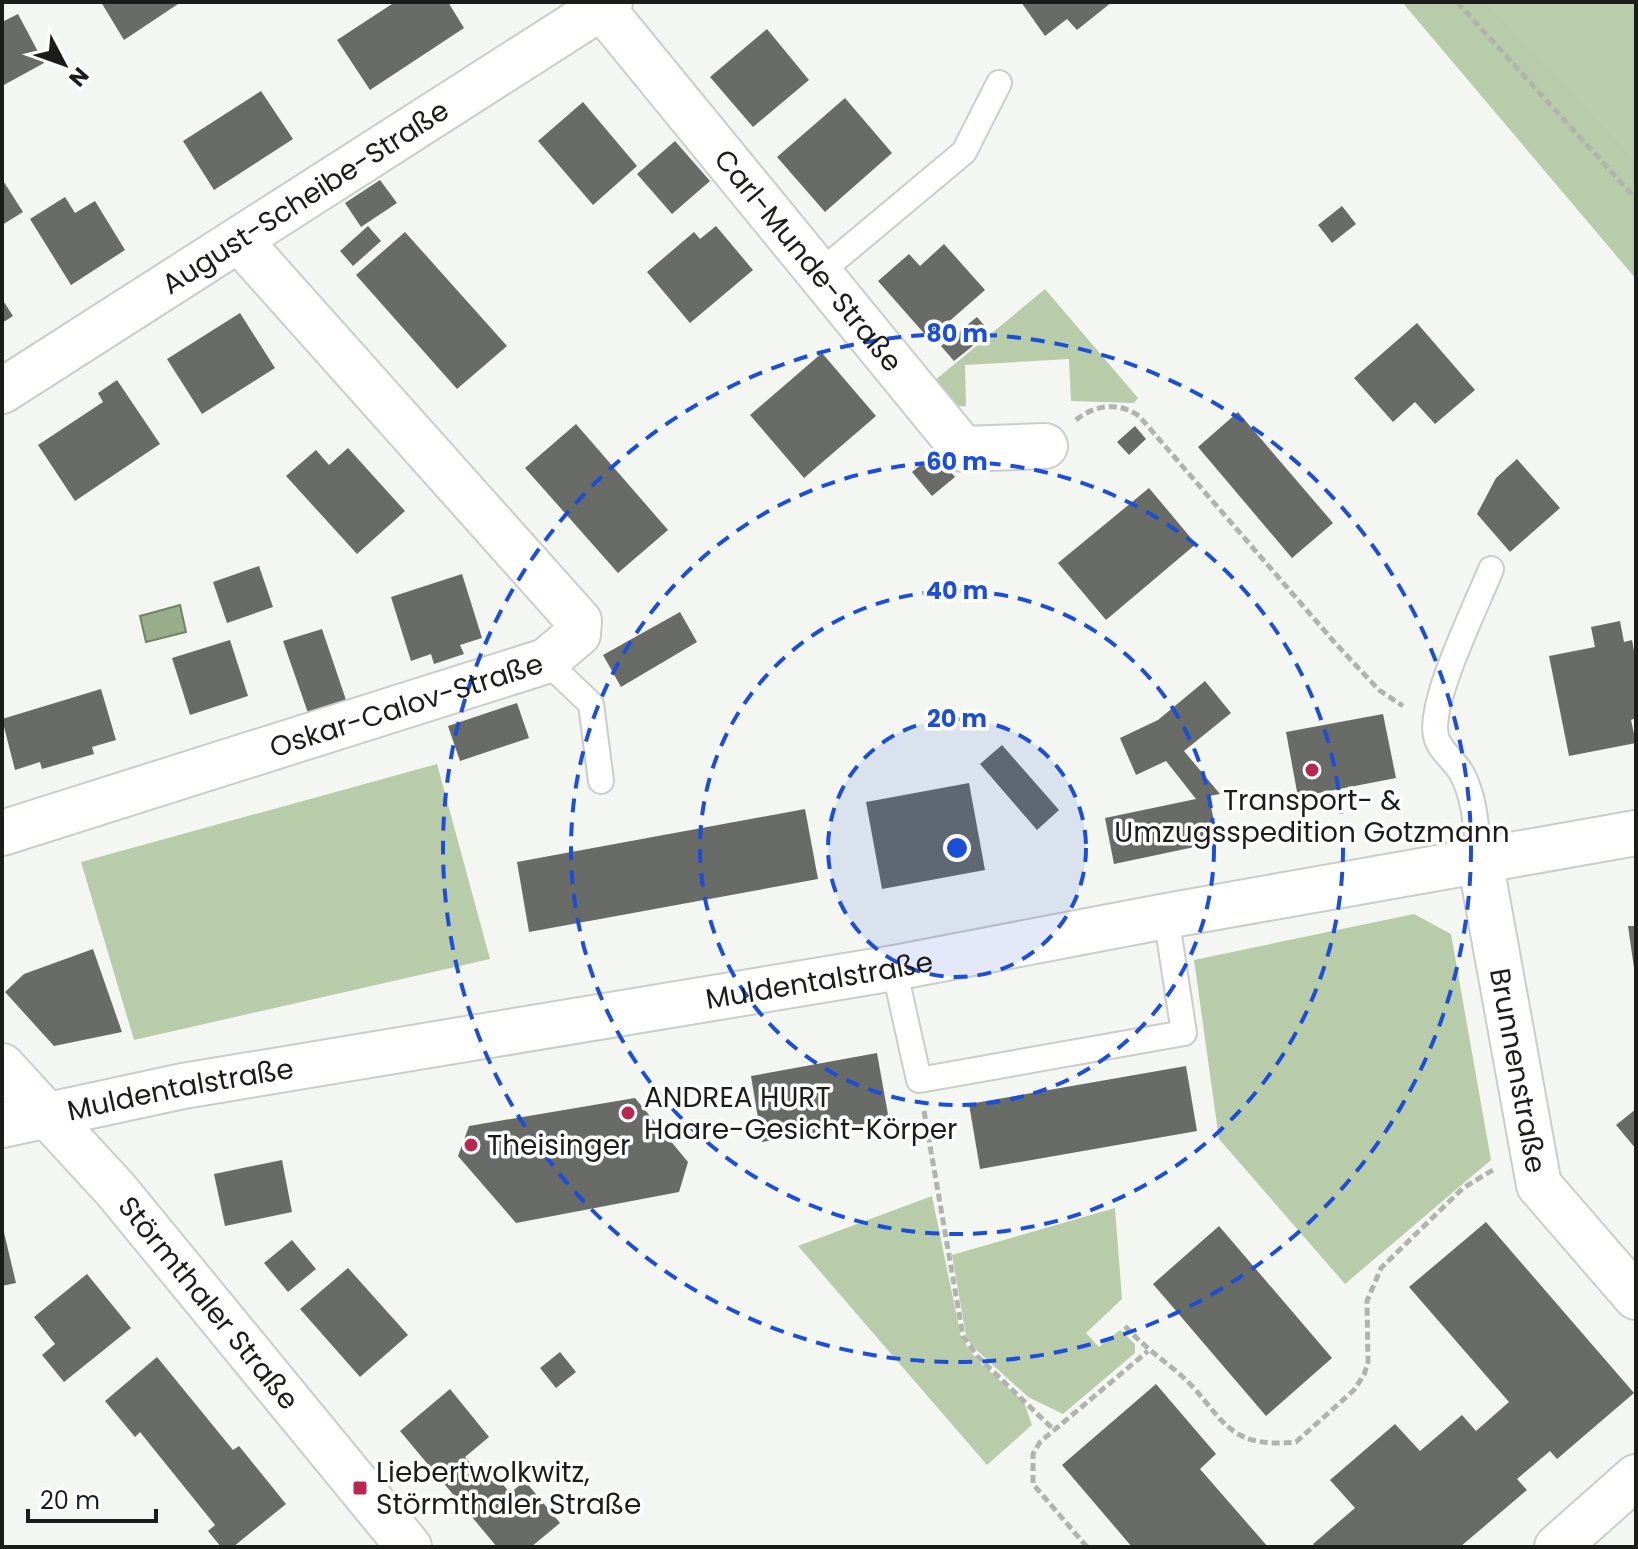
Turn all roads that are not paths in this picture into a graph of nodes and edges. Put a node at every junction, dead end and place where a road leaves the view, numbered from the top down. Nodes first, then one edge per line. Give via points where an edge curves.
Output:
1 (606, 5) edge
2 (999, 83) dead end
3 (242, 239) junction
4 (818, 274) junction
5 (2, 391) edge
6 (1045, 446) road end
7 (1491, 569) dead end
8 (546, 661) junction
9 (601, 781) dead end
10 (2, 833) edge
11 (1636, 833) edge
12 (1480, 860) junction
13 (1166, 916) junction
14 (894, 968) junction
15 (2, 1066) edge
16 (47, 1115) junction
17 (2, 1125) edge
18 (1636, 1297) edge
19 (1636, 1477) edge
20 (409, 1547) edge
21 (1557, 1547) edge

1 - 3 street, August-Scheibe-Straße
1 - 4 street, Carl-Munde-Straße
2 - 4 lane via 964,152
3 - 5 street, August-Scheibe-Straße
3 - 8 street, Oskar-Calov-Straße via 579,621 578,634
4 - 6 street, Carl-Munde-Straße via 963,449
7 - 12 lane via 1435,716 1436,738 1463,775 1471,797
8 - 9 lane via 591,704
8 - 10 street, Oskar-Calov-Straße
11 - 12 street, Muldentalstraße
12 - 13 street, Muldentalstraße
12 - 18 street, Brunnenstraße via 1539,1185
13 - 14 street, Muldentalstraße
13 - 14 lane via 1184,1033 919,1080
14 - 16 street, Muldentalstraße via 353,1056
15 - 16 street, Störmthaler Straße
16 - 17 street, Muldentalstraße
16 - 20 street, Störmthaler Straße via 116,1190
19 - 21 street

